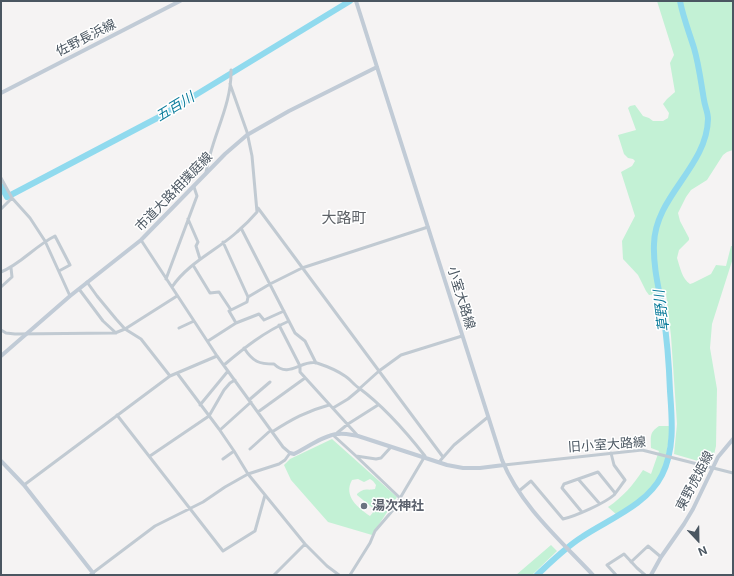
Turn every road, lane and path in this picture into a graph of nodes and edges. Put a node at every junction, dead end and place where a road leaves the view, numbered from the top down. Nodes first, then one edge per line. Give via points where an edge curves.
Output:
1 (180, 1) edge
2 (356, 1) edge
3 (377, 67) junction
4 (231, 70) dead end
5 (230, 84) junction
6 (1, 93) edge
7 (247, 135) junction
8 (206, 173) junction
9 (1, 178) edge
10 (194, 187) junction
11 (12, 198) junction
12 (258, 208) junction
13 (1, 209) edge
14 (188, 219) junction
15 (241, 228) junction
16 (428, 228) junction
17 (141, 240) junction
18 (45, 241) junction
19 (223, 242) junction
20 (200, 259) junction
21 (193, 265) junction
22 (11, 268) junction
23 (302, 268) junction
24 (59, 271) junction
25 (1, 272) edge
26 (166, 279) junction
27 (87, 282) junction
28 (270, 284) junction
29 (1, 287) edge
30 (172, 287) junction
31 (79, 289) junction
32 (70, 296) junction
33 (177, 296) junction
34 (248, 297) junction
35 (231, 310) junction
36 (284, 311) junction
37 (194, 321) junction
38 (289, 321) junction
39 (236, 323) junction
40 (279, 325) junction
41 (179, 328) dead end
42 (125, 329) junction
43 (1, 330) edge
44 (28, 333) junction
45 (116, 333) junction
46 (462, 336) junction
47 (208, 341) junction
48 (244, 348) junction
49 (1, 356) edge
50 (217, 356) junction
51 (316, 363) junction
52 (224, 365) junction
53 (300, 366) junction
54 (228, 371) junction
55 (379, 371) junction
56 (177, 373) junction
57 (170, 376) junction
58 (305, 378) junction
59 (235, 380) junction
60 (270, 382) dead end
61 (360, 389) junction
62 (250, 401) junction
63 (200, 405) junction
64 (330, 405) junction
65 (378, 405) junction
66 (333, 408) junction
67 (258, 412) junction
68 (117, 415) junction
69 (209, 416) junction
70 (488, 418) junction
71 (348, 424) junction
72 (220, 430) junction
73 (272, 431) junction
74 (335, 434) junction
75 (358, 436) junction
76 (733, 439) edge
77 (391, 447) junction
78 (250, 449) dead end
79 (234, 451) junction
80 (290, 453) junction
81 (612, 453) junction
82 (150, 456) junction
83 (356, 456) junction
84 (443, 457) junction
85 (425, 458) junction
86 (223, 459) dead end
87 (1, 461) edge
88 (439, 462) junction
89 (504, 465) junction
90 (713, 467) junction
91 (733, 473) edge
92 (248, 474) junction
93 (579, 480) junction
94 (24, 485) junction
95 (519, 491) junction
96 (616, 493) junction
97 (265, 496) junction
98 (400, 498) junction
99 (599, 503) junction
100 (189, 508) junction
101 (581, 512) junction
102 (305, 544) junction
103 (661, 557) junction
104 (631, 562) junction
105 (92, 574) edge
106 (274, 575) edge
107 (339, 575) edge
108 (350, 575) edge
109 (593, 575) edge
110 (616, 575) edge
111 (645, 575) edge
112 (651, 575) edge

1 - 6 main road, 佐野長浜線
2 - 3 main road, 小室大路線
3 - 7 main road, 市道大路相撲庭線
3 - 16 main road, 小室大路線
4 - 5 street
5 - 7 street
5 - 8 street via 227,103
7 - 8 main road, 市道大路相撲庭線
7 - 12 street
8 - 10 main road, 市道大路相撲庭線
9 - 11 street
10 - 14 street via 197,196
10 - 17 main road, 市道大路相撲庭線
11 - 13 street
11 - 18 street via 30,218
12 - 15 street
12 - 23 street
14 - 20 street via 198,242 196,246
14 - 26 street
15 - 19 street
15 - 28 street
16 - 23 street
16 - 46 main road, 小室大路線
17 - 26 street
17 - 27 main road, 市道大路相撲庭線
18 - 22 street
18 - 24 street
18 - 24 street via 55,236 70,265
19 - 20 street
19 - 34 street
20 - 21 street
21 - 30 street
21 - 35 street via 210,293 219,292
22 - 25 street
22 - 29 street via 12,277
23 - 28 street
23 - 55 street
24 - 32 street
26 - 30 street
27 - 31 main road, 市道大路相撲庭線
27 - 42 street
28 - 34 street
28 - 36 street
30 - 33 street
31 - 32 main road, 市道大路相撲庭線
31 - 45 street via 103,321
32 - 44 main road, 市道大路相撲庭線
33 - 37 street
33 - 42 street
34 - 35 street via 247,302
35 - 39 street via 229,311
36 - 38 street
36 - 39 street via 264,320 259,314
37 - 41 street
37 - 47 street
38 - 40 street
38 - 51 street via 295,333 305,341
39 - 47 street
40 - 48 street
40 - 53 street
42 - 45 street
42 - 57 street via 141,339
43 - 44 street via 6,333
44 - 45 street
44 - 49 main road, 市道大路相撲庭線
46 - 55 street via 401,355
46 - 70 main road, 小室大路線
47 - 50 street
48 - 52 street
48 - 53 street via 261,364 274,364 279,369 290,370
50 - 52 street
50 - 56 street
51 - 53 street
51 - 61 street via 344,375
52 - 54 street
53 - 58 street via 300,372
54 - 59 street
54 - 63 street
55 - 61 street
55 - 84 street
56 - 57 street
56 - 63 street
57 - 68 street
58 - 64 street
58 - 67 street
59 - 62 street
59 - 69 street via 224,390
60 - 62 street
61 - 65 street
61 - 66 street
62 - 67 street
62 - 72 street
63 - 69 street
64 - 66 street
64 - 73 street via 308,411
65 - 71 street
65 - 85 street via 417,445
66 - 71 street
67 - 73 street
68 - 82 street
68 - 94 street
69 - 72 street
69 - 82 street
70 - 84 street
70 - 89 main road, 小室大路線
71 - 74 street
71 - 75 street
72 - 79 street
73 - 78 street
73 - 80 street
74 - 75 main road
74 - 80 main road via 294,454
74 - 83 street
75 - 77 main road
76 - 90 main road, 東野虎姫線
77 - 83 street via 381,458
77 - 85 main road
79 - 86 street
79 - 92 street
80 - 92 street via 279,464
81 - 89 street, 旧小室大路線
81 - 90 street, 旧小室大路線 via 642,450
81 - 96 street via 614,465 625,480
82 - 100 street
83 - 98 street
84 - 88 street
85 - 88 main road
85 - 98 street
87 - 94 main road
88 - 89 main road via 463,468
89 - 95 main road, 小室大路線
90 - 91 street, 旧小室大路線
90 - 103 main road, 東野虎姫線 via 684,524
92 - 97 street
92 - 100 street
93 - 96 street via 598,472
93 - 99 street
93 - 101 street via 564,484 562,488
94 - 105 main road
95 - 101 street via 531,481 563,518
95 - 109 main road, 小室大路線
96 - 99 street
97 - 100 street via 255,531 223,551
97 - 102 street
98 - 108 street via 375,531
99 - 101 street
100 - 105 street via 155,526
102 - 106 street
102 - 107 street
103 - 104 street via 648,546
103 - 112 main road, 東野虎姫線
104 - 110 street via 624,554 607,565
104 - 111 street

